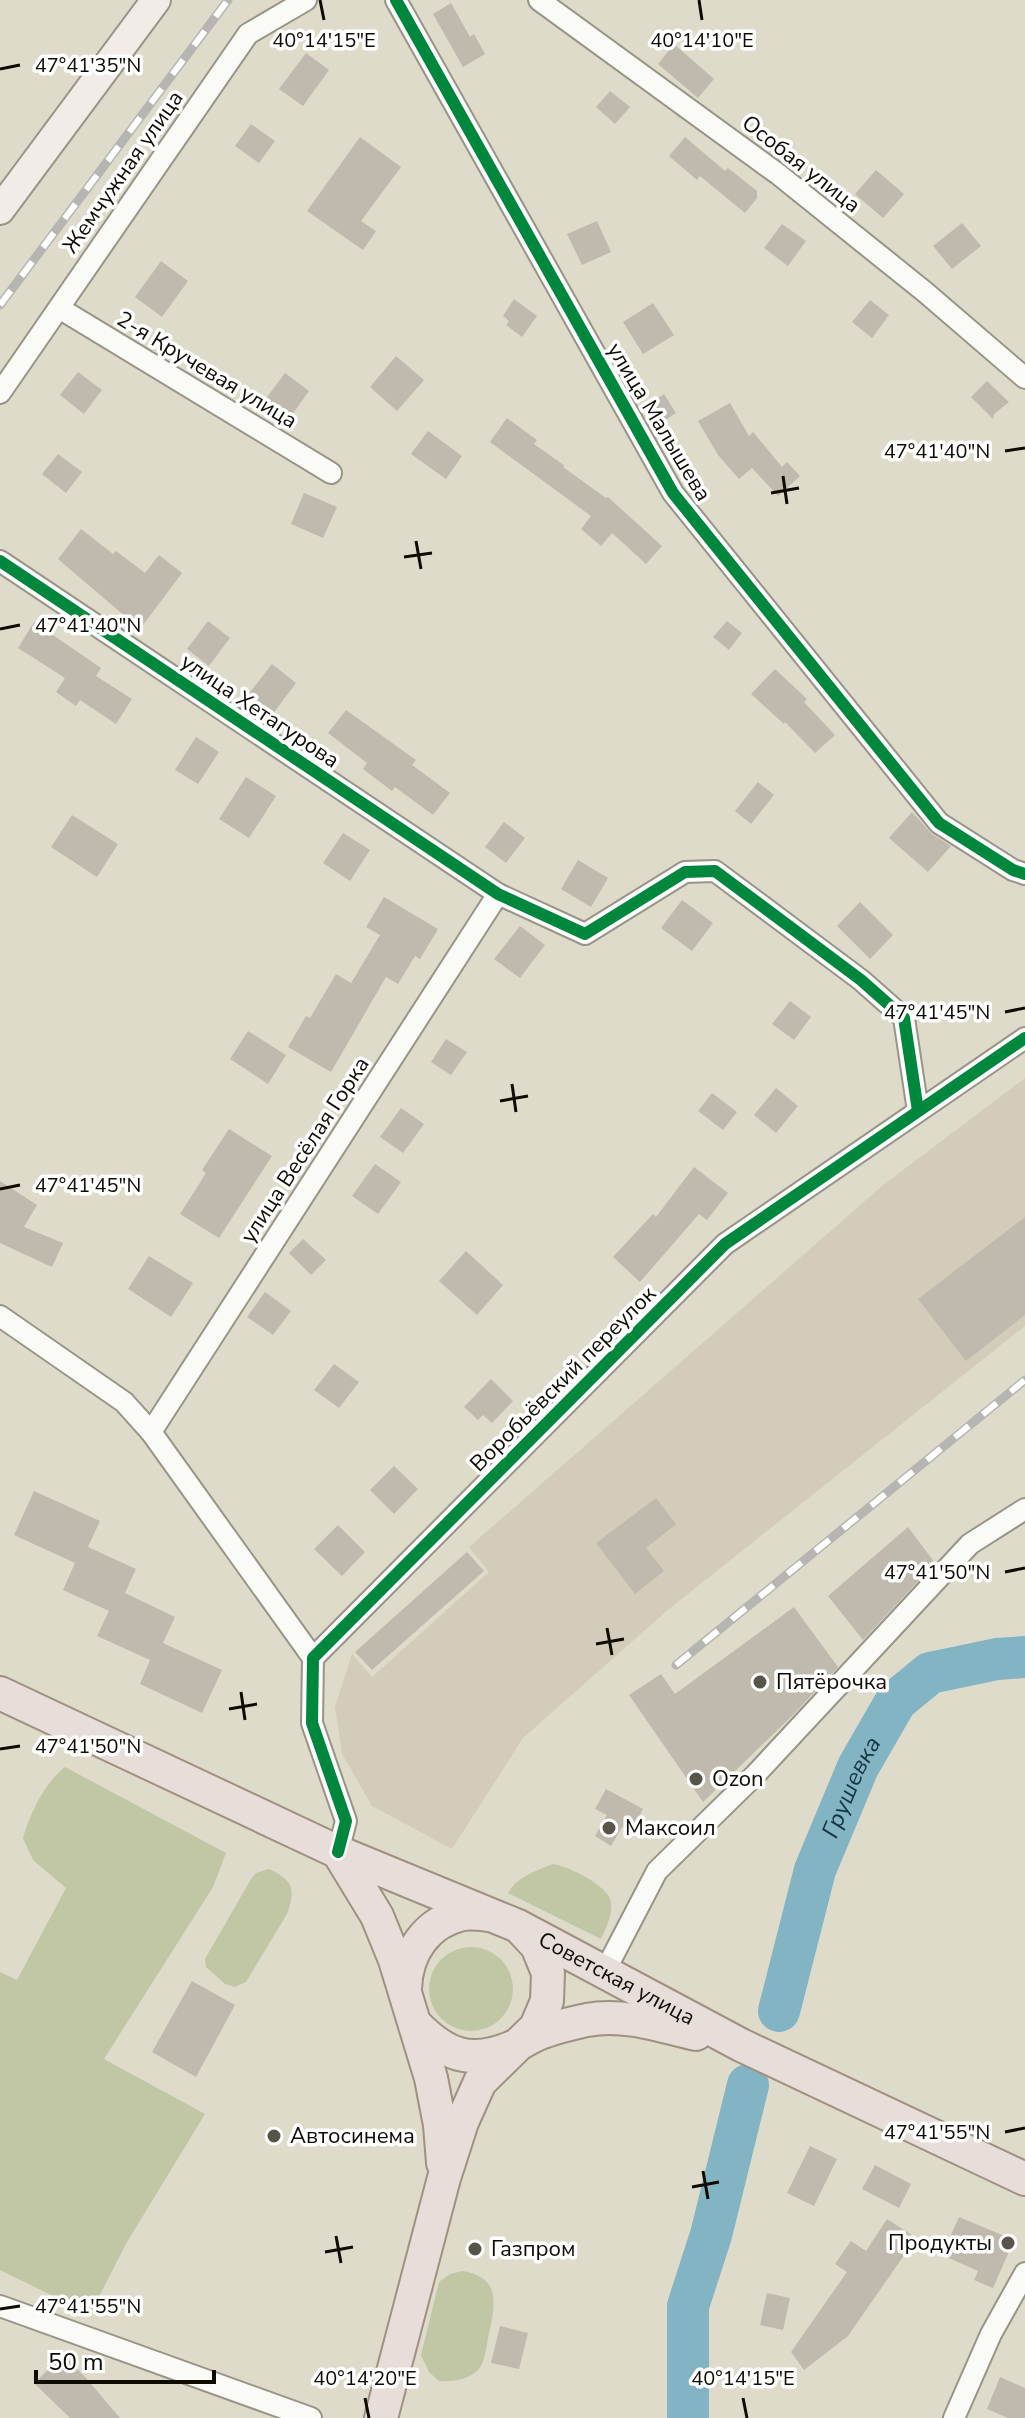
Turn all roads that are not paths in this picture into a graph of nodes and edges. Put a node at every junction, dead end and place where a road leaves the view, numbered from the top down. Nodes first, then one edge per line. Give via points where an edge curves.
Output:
1 (156, 0) edge
2 (306, 0) edge
3 (395, 0) edge
4 (539, 0) edge
5 (0, 210) edge
6 (59, 308) junction
7 (1025, 378) edge
8 (0, 393) edge
9 (331, 473) dead end
10 (0, 561) edge
11 (1025, 874) edge
12 (498, 894) junction
13 (1025, 1038) edge
14 (918, 1111) junction
15 (0, 1316) edge
16 (151, 1432) junction
17 (1025, 1509) edge
18 (313, 1658) junction
19 (0, 1693) edge
20 (338, 1852) junction
21 (505, 1920) junction
22 (605, 1971) junction
23 (410, 2011) junction
24 (741, 2045) junction
25 (515, 2046) junction
26 (444, 2178) junction
27 (1025, 2179) edge
28 (1025, 2273) edge
29 (0, 2306) edge
30 (311, 2418) edge
31 (381, 2418) edge
32 (954, 2418) edge

1 - 5 street
2 - 6 street, Жемчужная улица via 248,34
3 - 11 street, улица Малышева via 673,493 939,823
4 - 7 street, Особая улица via 778,174
6 - 8 street, Жемчужная улица
6 - 9 street, 2-я Кручевая улица
10 - 12 street, улица Хетагурова
12 - 14 street, улица Хетагурова via 585,934 685,872 715,871 904,1018
12 - 16 street, улица Весёлая Горка
13 - 14 street, Воробьёвский переулок
14 - 18 street, Воробьёвский переулок via 725,1244
15 - 16 street via 124,1402
16 - 18 street
17 - 22 street via 970,1544 755,1775 657,1871
18 - 20 street via 312,1723 346,1821
19 - 20 main road, Советская улица
20 - 21 main road, Советская улица
20 - 23 main road via 377,1916
21 - 22 main road, Советская улица
21 - 23 main road via 464,1914 437,1924 417,1944 405,1969
21 - 25 main road via 537,1946 548,1973 547,2001 536,2027
22 - 24 main road, Советская улица
23 - 25 main road via 435,2045 461,2056 489,2056
23 - 26 main road via 431,2078
24 - 25 main road, Советская улица via 616,2019 544,2031
24 - 27 main road, Советская улица
25 - 26 main road via 480,2082
26 - 31 main road
28 - 32 street
29 - 30 street

